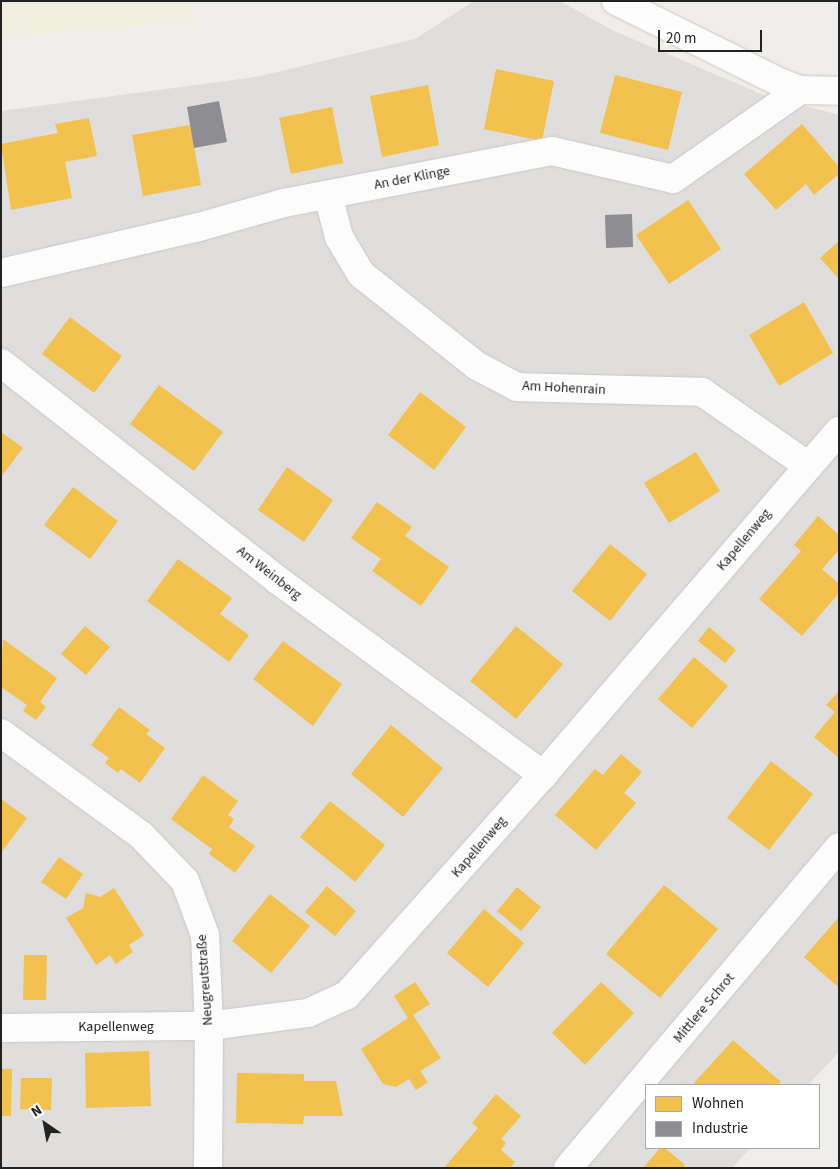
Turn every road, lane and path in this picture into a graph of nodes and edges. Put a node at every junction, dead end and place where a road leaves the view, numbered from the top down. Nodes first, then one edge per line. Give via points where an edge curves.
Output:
1 (616, 1) edge
2 (800, 90) junction
3 (839, 91) edge
4 (328, 195) junction
5 (1, 272) edge
6 (1, 363) edge
7 (839, 431) edge
8 (807, 465) junction
9 (1, 733) edge
10 (543, 775) junction
11 (839, 847) edge
12 (209, 1026) junction
13 (1, 1028) edge
14 (208, 1168) edge
15 (568, 1168) edge

1 - 2 street
2 - 3 street
2 - 4 street, An der Klinge via 673,179 552,151
4 - 5 street, An der Klinge
4 - 8 street, Am Hohenrain via 339,237 360,274 477,366 517,387 702,392
6 - 10 street, Am Weinberg via 279,581
7 - 8 street, Kapellenweg
8 - 10 street, Kapellenweg
9 - 12 street, Neugreutstraße via 141,835 185,881 205,935
10 - 12 street, Kapellenweg via 347,995 308,1013
11 - 15 street, Mittlere Schrot
12 - 13 street, Kapellenweg
12 - 14 street, Neugreutstraße

